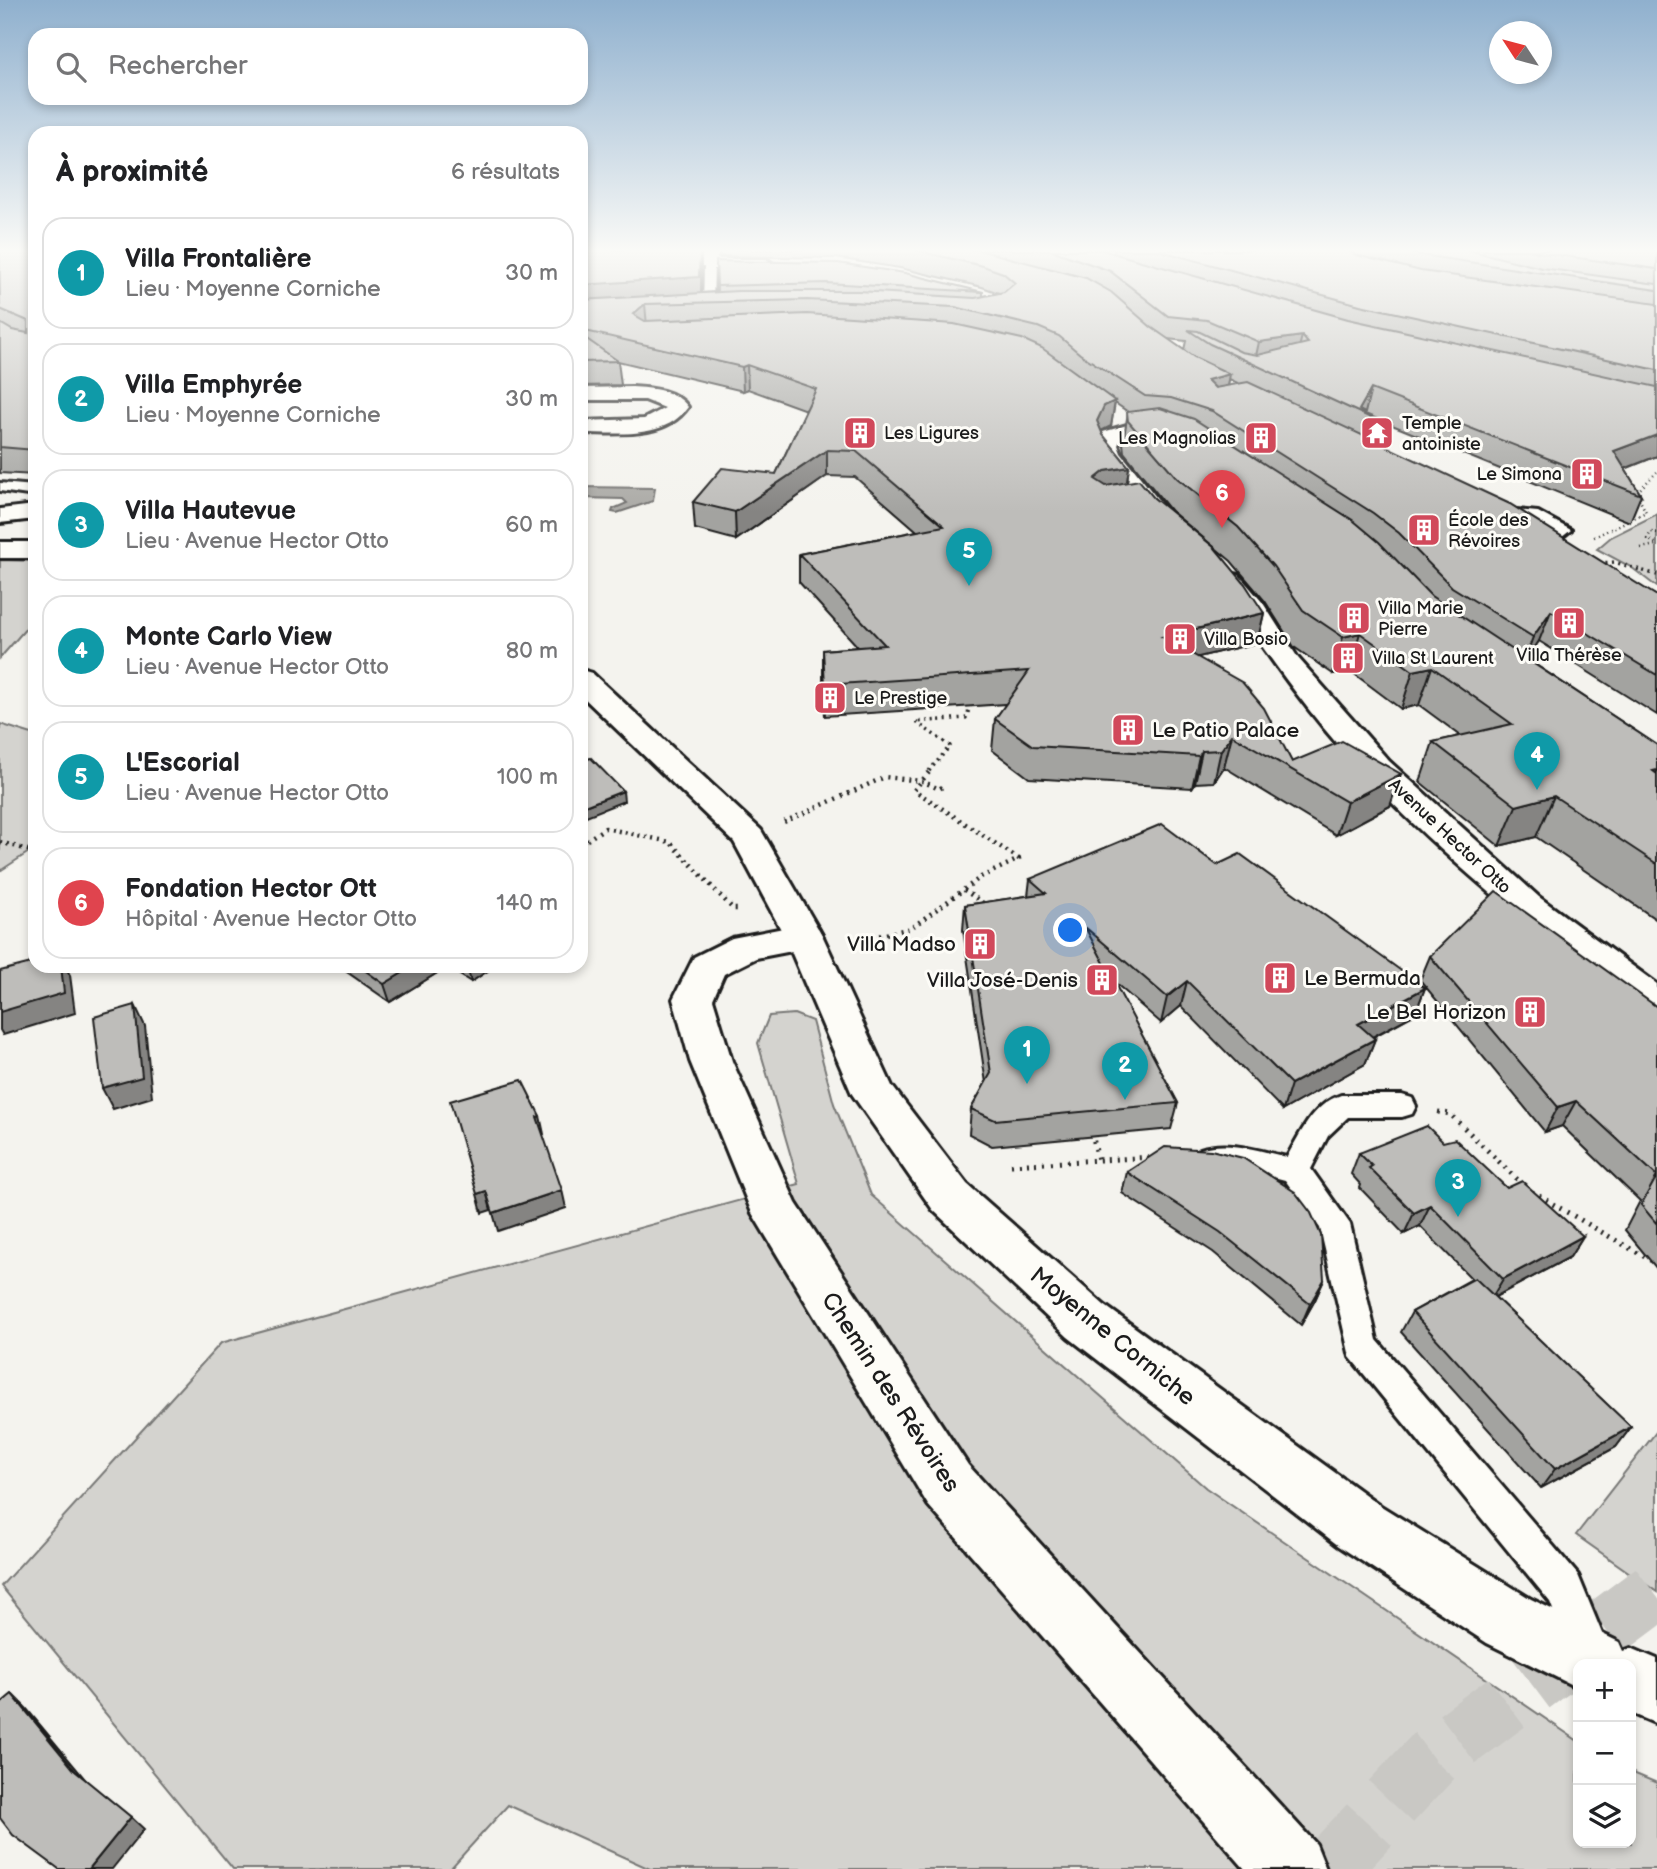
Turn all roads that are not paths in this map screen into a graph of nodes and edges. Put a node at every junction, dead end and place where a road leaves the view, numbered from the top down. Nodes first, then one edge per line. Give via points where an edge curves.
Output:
1 (588, 394) edge
2 (588, 427) edge
3 (1198, 443) edge
4 (0, 487) edge
5 (28, 490) edge
6 (1479, 508) edge
7 (9, 520) edge
8 (28, 532) edge
9 (1185, 540) edge
10 (28, 550) edge
11 (0, 551) edge
12 (1212, 562) edge
13 (1605, 562) edge
14 (588, 685) edge
15 (826, 940) junction
16 (1657, 1005) edge
17 (1402, 1106) road end
18 (1166, 1156) edge
19 (1296, 1171) junction
20 (1586, 1659) edge
21 (1602, 1659) edge
22 (1636, 1682) edge
23 (1657, 1692) edge
24 (1291, 1869) edge

1 - 2 street via 654,396 678,407 655,423
3 - 9 street via 1126,424 1107,445 1134,500
4 - 5 lane
6 - 13 street via 1546,542
7 - 8 street
10 - 11 street
12 - 16 street, Avenue Hector Otto via 1253,610 1286,663 1377,768 1525,905
14 - 15 street, Moyenne Corniche via 763,831
15 - 20 street, Moyenne Corniche via 874,1094 950,1196 1086,1321 1360,1526 1508,1621
15 - 24 street, Chemin des Révoires via 746,947 708,966 693,999 711,1061 776,1213 948,1485
17 - 19 lane via 1342,1106 1317,1129
18 - 19 lane via 1242,1158
19 - 21 lane via 1335,1224 1362,1347 1564,1589
22 - 23 street, Moyenne Corniche

